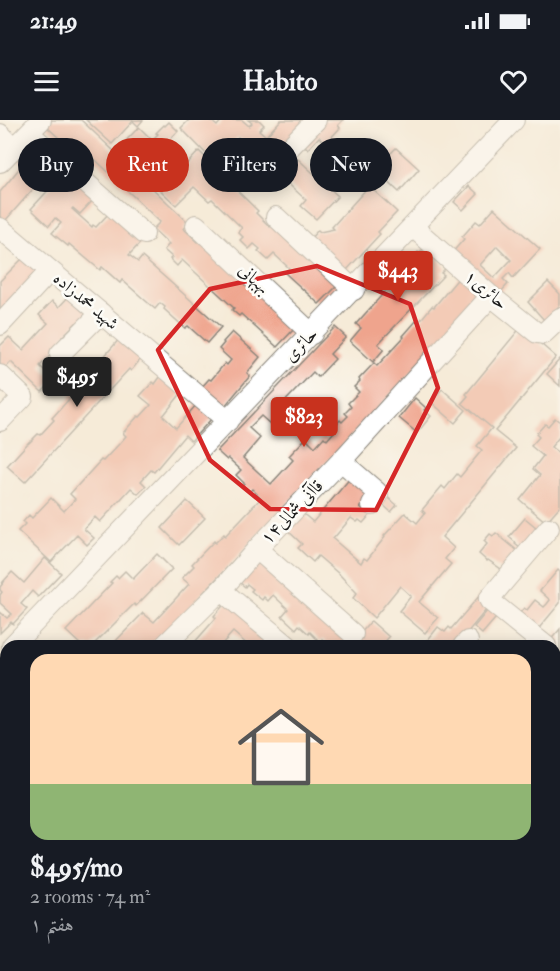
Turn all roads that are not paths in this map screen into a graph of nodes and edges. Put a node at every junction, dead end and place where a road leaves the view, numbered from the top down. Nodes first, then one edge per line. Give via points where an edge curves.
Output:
1 (316, 120) edge
2 (514, 120) edge
3 (35, 126) edge
4 (298, 139) edge
5 (7, 141) edge
6 (0, 162) edge
7 (276, 217) dead end
8 (196, 225) dead end
9 (413, 227) junction
10 (0, 228) edge
11 (144, 234) dead end
12 (50, 271) junction
13 (354, 290) junction
14 (491, 296) junction
15 (101, 313) junction
16 (560, 318) edge
17 (0, 325) edge
18 (312, 334) junction
19 (60, 354) dead end
20 (0, 375) edge
21 (228, 421) junction
22 (0, 422) edge
23 (341, 461) junction
24 (372, 504) dead end
25 (549, 528) dead end
26 (257, 549) junction
27 (221, 590) junction
28 (353, 634) dead end
29 (18, 640) edge
30 (170, 640) edge
31 (281, 640) edge
32 (539, 640) edge

1 - 4 street
2 - 9 street, حائری
3 - 5 street
3 - 11 street
5 - 6 street
7 - 13 street
8 - 18 street, بهبهانی
9 - 13 street, حائری
9 - 14 street, حائری۱
10 - 12 street, شهید محمدزاده
12 - 15 street, شهید محمدزاده
12 - 17 street
13 - 18 street, حائری
14 - 16 street, حائری۱ via 540,334
14 - 23 street, قاآنی شمالی۱۴
15 - 19 street
15 - 21 street, شهید محمدزاده
18 - 21 street, حائری
20 - 22 street via 23,397
21 - 29 street, حائری
23 - 24 street via 378,492
23 - 26 street, قاآنی شمالی۱۴
25 - 32 street via 489,599
26 - 27 street, قاآنی شمالی۱۴
26 - 28 street
27 - 30 street, قاآنی شمالی۱۴
27 - 31 street

